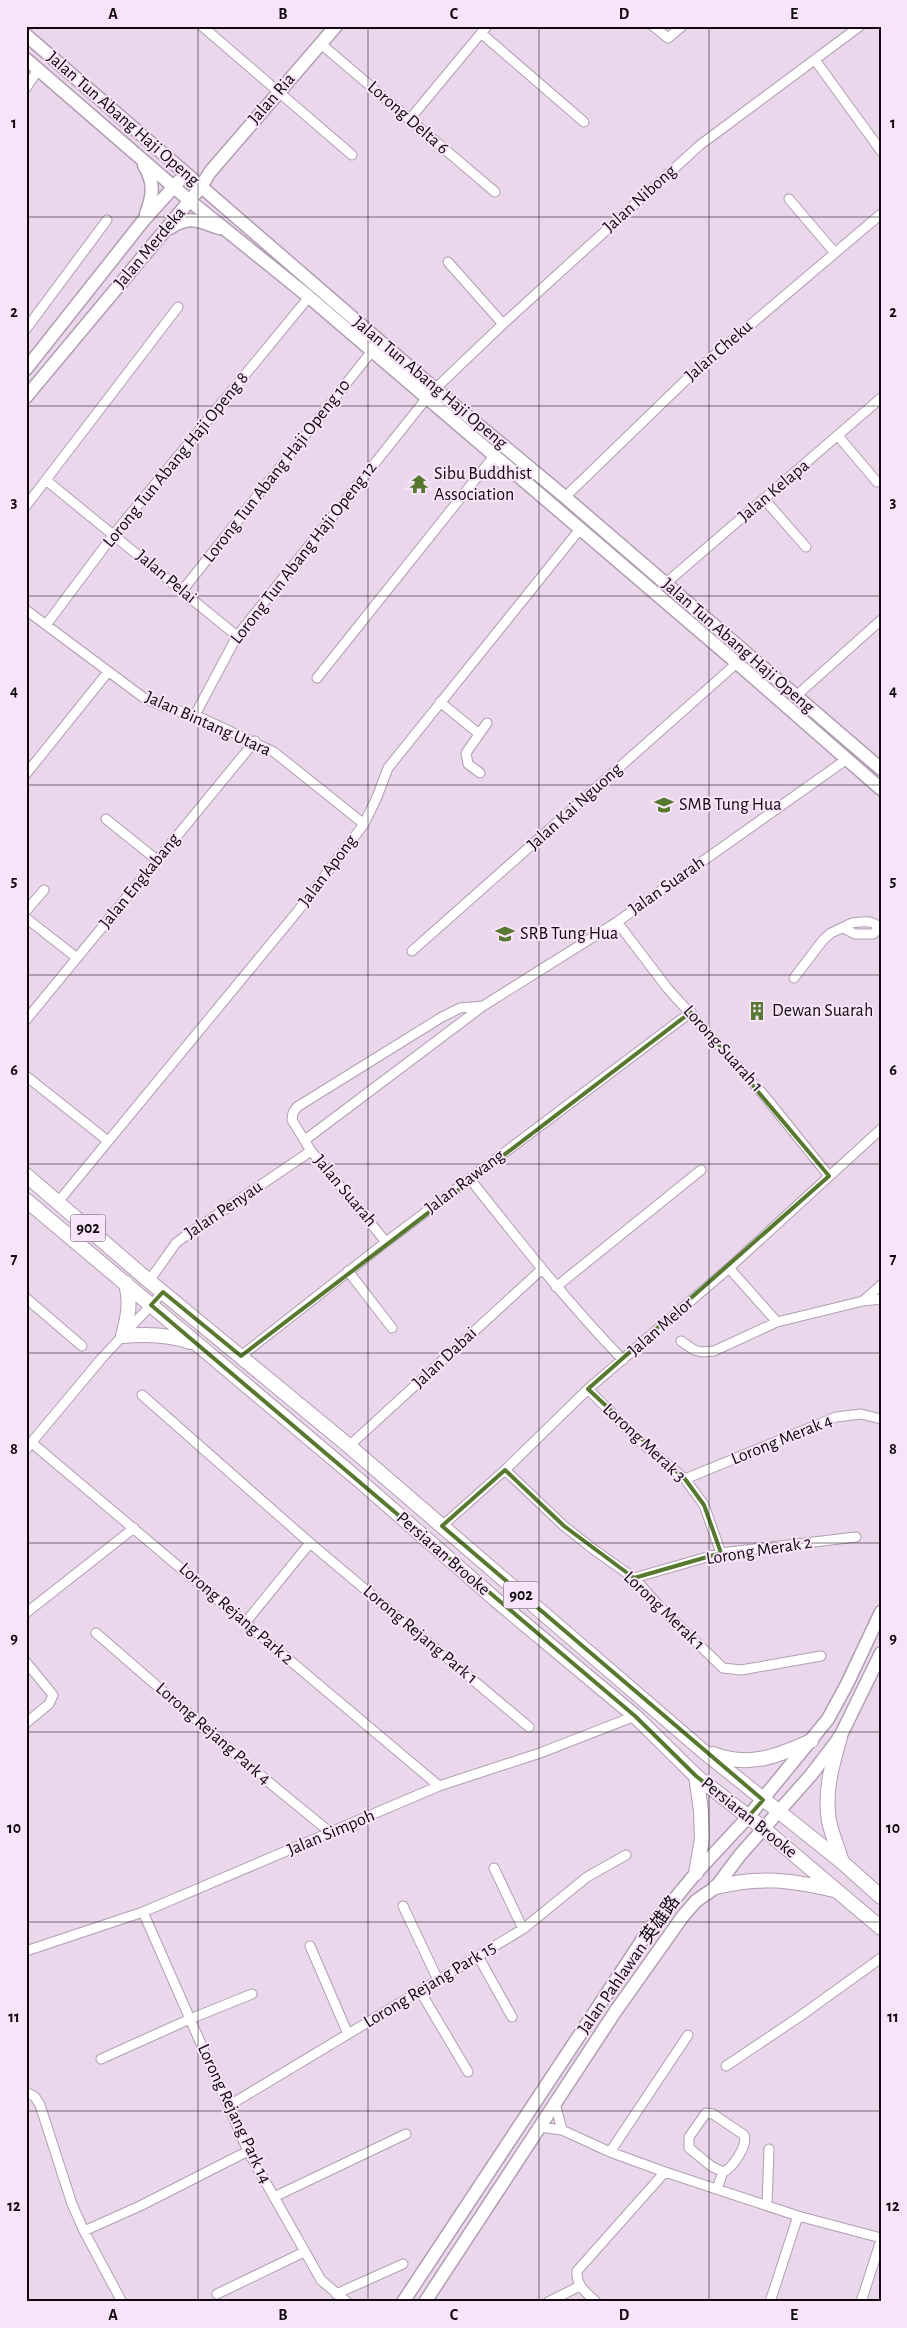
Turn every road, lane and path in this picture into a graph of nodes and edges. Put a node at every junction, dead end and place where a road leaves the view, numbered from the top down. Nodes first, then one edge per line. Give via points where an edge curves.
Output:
1 (202, 26) edge
2 (336, 26) edge
3 (653, 26) edge
4 (682, 26) edge
5 (860, 26) edge
6 (484, 30) edge
7 (26, 35) edge
8 (321, 44) junction
9 (26, 59) edge
10 (815, 60) junction
11 (38, 70) junction
12 (26, 88) edge
13 (278, 92) junction
14 (409, 120) junction
15 (584, 122) dead end
16 (881, 152) edge
17 (137, 155) junction
18 (352, 155) dead end
19 (210, 172) junction
20 (186, 173) junction
21 (174, 187) junction
22 (201, 187) junction
23 (495, 192) dead end
24 (790, 199) dead end
25 (190, 200) junction
26 (881, 214) edge
27 (108, 220) dead end
28 (143, 221) junction
29 (231, 233) junction
30 (160, 235) junction
31 (835, 253) junction
32 (448, 262) dead end
33 (309, 297) junction
34 (178, 307) dead end
35 (503, 324) junction
36 (26, 329) edge
37 (372, 351) junction
38 (26, 369) edge
39 (435, 389) junction
40 (26, 397) edge
41 (881, 398) edge
42 (426, 399) junction
43 (838, 436) junction
44 (494, 456) junction
45 (47, 481) junction
46 (877, 482) dead end
47 (566, 497) junction
48 (764, 498) junction
49 (26, 506) edge
50 (580, 529) junction
51 (114, 534) junction
52 (806, 547) dead end
53 (666, 583) junction
54 (182, 590) junction
55 (26, 610) edge
56 (881, 620) edge
57 (46, 625) junction
58 (237, 636) junction
59 (737, 663) junction
60 (108, 672) junction
61 (317, 678) dead end
62 (796, 696) junction
63 (440, 702) junction
64 (195, 715) junction
65 (487, 723) dead end
66 (478, 733) junction
67 (255, 741) junction
68 (848, 759) junction
69 (881, 769) edge
70 (480, 773) dead end
71 (26, 774) edge
72 (881, 789) edge
73 (106, 819) dead end
74 (364, 824) junction
75 (157, 860) junction
76 (44, 890) dead end
77 (26, 911) edge
78 (26, 918) edge
79 (616, 922) junction
80 (879, 928) edge
81 (412, 951) dead end
82 (77, 958) junction
83 (794, 978) dead end
84 (484, 1006) junction
85 (691, 1012) junction
86 (26, 1020) edge
87 (26, 1076) edge
88 (881, 1129) edge
89 (305, 1140) junction
90 (108, 1141) junction
91 (311, 1151) junction
92 (701, 1170) dead end
93 (26, 1175) edge
94 (829, 1176) junction
95 (470, 1179) junction
96 (26, 1200) edge
97 (58, 1202) junction
98 (386, 1242) junction
99 (729, 1268) junction
100 (541, 1270) junction
101 (348, 1271) junction
102 (149, 1281) junction
103 (126, 1283) junction
104 (881, 1285) edge
105 (556, 1287) junction
106 (163, 1292) junction
107 (26, 1298) edge
108 (881, 1299) edge
109 (863, 1301) junction
110 (151, 1305) junction
111 (777, 1322) junction
112 (392, 1328) dead end
113 (123, 1336) junction
114 (681, 1341) dead end
115 (195, 1344) junction
116 (82, 1346) dead end
117 (241, 1356) junction
118 (623, 1360) junction
119 (588, 1389) junction
120 (142, 1395) dead end
121 (881, 1420) edge
122 (29, 1446) edge
123 (349, 1446) junction
124 (505, 1470) junction
125 (685, 1479) junction
126 (442, 1526) junction
127 (134, 1528) junction
128 (856, 1537) dead end
129 (310, 1543) junction
130 (721, 1553) junction
131 (634, 1578) junction
132 (881, 1612) edge
133 (26, 1614) edge
134 (245, 1623) junction
135 (96, 1633) dead end
136 (881, 1652) edge
137 (821, 1656) dead end
138 (26, 1662) edge
139 (635, 1716) junction
140 (26, 1723) edge
141 (529, 1727) dead end
142 (840, 1737) junction
143 (811, 1741) junction
144 (703, 1751) junction
145 (696, 1776) junction
146 (439, 1786) junction
147 (763, 1800) junction
148 (779, 1812) junction
149 (748, 1817) junction
150 (764, 1829) junction
151 (331, 1832) junction
152 (626, 1855) dead end
153 (842, 1862) junction
154 (494, 1868) dead end
155 (696, 1873) junction
156 (716, 1887) junction
157 (837, 1891) junction
158 (881, 1897) edge
159 (403, 1906) dead end
160 (143, 1912) junction
161 (881, 1928) edge
162 (523, 1929) junction
163 (310, 1946) dead end
164 (26, 1951) edge
165 (478, 1956) junction
166 (881, 1958) edge
167 (438, 1980) junction
168 (420, 1991) junction
169 (252, 1994) dead end
170 (512, 2017) dead end
171 (190, 2018) junction
172 (348, 2034) junction
173 (688, 2035) dead end
174 (101, 2059) dead end
175 (726, 2066) dead end
176 (468, 2072) dead end
177 (26, 2092) edge
178 (555, 2103) junction
179 (228, 2106) junction
180 (539, 2128) junction
181 (562, 2130) junction
182 (406, 2134) dead end
183 (769, 2149) dead end
184 (248, 2151) junction
185 (610, 2152) junction
186 (664, 2172) junction
187 (723, 2172) junction
188 (716, 2189) junction
189 (274, 2198) junction
190 (767, 2205) junction
191 (798, 2216) junction
192 (84, 2231) junction
193 (881, 2239) edge
194 (304, 2252) junction
195 (403, 2264) dead end
196 (580, 2286) junction
197 (217, 2294) dead end
198 (336, 2294) junction
199 (122, 2302) edge
200 (347, 2302) edge
201 (403, 2302) edge
202 (425, 2302) edge
203 (548, 2302) edge
204 (596, 2302) edge
205 (770, 2302) edge
206 (861, 2302) edge

1 - 13 street
2 - 8 main road, Jalan Ria
3 - 4 street via 668,38
5 - 10 street, Jalan Nibong
6 - 14 street
6 - 15 street
7 - 20 main road, Jalan Tun Abang Haji Openg
8 - 13 main road, Jalan Ria
8 - 14 street, Lorong Delta 6
9 - 11 main road, Jalan Tun Abang Haji Openg
10 - 16 street
10 - 35 street, Jalan Nibong via 700,145
11 - 12 street
11 - 17 main road, Jalan Tun Abang Haji Openg
13 - 18 street
13 - 19 main road, Jalan Ria
14 - 23 street, Lorong Delta 6
17 - 21 main road, Jalan Tun Abang Haji Openg
17 - 28 main road via 151,177 153,188 152,200
19 - 20 main road
19 - 22 main road, Jalan Merdeka
20 - 21 main road, Jalan Merdeka
20 - 22 main road, Jalan Tun Abang Haji Openg
21 - 25 main road, Jalan Tun Abang Haji Openg
21 - 28 main road, Jalan Merdeka
22 - 25 main road, Jalan Merdeka
22 - 39 main road, Jalan Tun Abang Haji Openg
24 - 31 street
25 - 29 main road, Jalan Tun Abang Haji Openg
25 - 30 main road, Jalan Merdeka
26 - 31 street, Jalan Cheku
27 - 36 street
28 - 38 main road, Jalan Merdeka
29 - 30 main road via 187,219
29 - 33 main road, Jalan Tun Abang Haji Openg
30 - 40 main road, Jalan Merdeka
31 - 47 street, Jalan Cheku via 690,376
32 - 35 street
33 - 37 main road, Jalan Tun Abang Haji Openg
33 - 51 street, Lorong Tun Abang Haji Openg 8
34 - 45 street
35 - 39 street, Jalan Nibong
37 - 42 main road, Jalan Tun Abang Haji Openg
37 - 54 street, Lorong Tun Abang Haji Openg 10
39 - 47 main road, Jalan Tun Abang Haji Openg
41 - 43 street, Jalan Kelapa
42 - 44 main road, Jalan Tun Abang Haji Openg
42 - 58 street, Lorong Tun Abang Haji Openg 12
43 - 46 street
43 - 48 street, Jalan Kelapa
44 - 50 main road, Jalan Tun Abang Haji Openg
44 - 61 street
45 - 49 street
45 - 51 street, Jalan Pelai
47 - 53 main road, Jalan Tun Abang Haji Openg
48 - 52 street
48 - 53 street, Jalan Kelapa
50 - 59 main road, Jalan Tun Abang Haji Openg
50 - 63 street, Jalan Apong
51 - 54 street, Jalan Pelai
51 - 57 street, Lorong Tun Abang Haji Openg 8
53 - 62 main road, Jalan Tun Abang Haji Openg
54 - 58 street, Jalan Pelai
55 - 57 street, Jalan Bintang Utara
56 - 62 street
57 - 60 street, Jalan Bintang Utara
58 - 64 street, Lorong Tun Abang Haji Openg 12
59 - 68 main road, Jalan Tun Abang Haji Openg
59 - 81 street, Jalan Kai Nguong
60 - 64 street, Jalan Bintang Utara via 144,698
60 - 71 street
62 - 69 main road, Jalan Tun Abang Haji Openg
63 - 66 street
63 - 74 street, Jalan Apong via 388,768
64 - 67 street, Jalan Bintang Utara
65 - 66 street
66 - 70 street via 466,753 466,760
67 - 74 street, Jalan Bintang Utara via 274,752
67 - 75 street, Jalan Engkabang
68 - 72 main road, Jalan Tun Abang Haji Openg
68 - 79 street, Jalan Suarah
73 - 75 street
74 - 90 street, Jalan Apong via 297,912
75 - 82 street, Jalan Engkabang
76 - 77 street
78 - 82 street
79 - 84 street, Jalan Suarah
79 - 85 street, Lorong Suarah 1 via 668,989
80 - 83 street via 872,922 843,928 823,940
82 - 86 street, Jalan Engkabang
84 - 89 street, Jalan Suarah
84 - 89 street, Jalan Suarah via 460,1008 442,1017 297,1107 292,1120
85 - 94 street, Lorong Suarah 1
85 - 95 street, Jalan Rawang
87 - 90 street
88 - 94 street, Jalan Melor
89 - 91 street, Jalan Suarah
90 - 97 street, Jalan Apong
91 - 98 street, Jalan Suarah
91 - 102 street, Jalan Penyau via 176,1243
92 - 105 street
93 - 97 main road, Persiaran Brooke / 902
94 - 99 street, Jalan Melor
95 - 98 street, Jalan Rawang
95 - 100 street
96 - 103 main road, Persiaran Brooke / 902
97 - 102 main road, Persiaran Brooke / 902
98 - 101 street, Jalan Rawang
99 - 111 street
99 - 118 street, Jalan Melor
100 - 105 street
100 - 123 street, Jalan Dabai
101 - 112 street
101 - 117 street, Jalan Rawang
102 - 106 main road, Persiaran Brooke / 902
103 - 110 main road, Persiaran Brooke / 902
103 - 113 main road via 130,1300
104 - 109 street
105 - 118 street
106 - 110 street
106 - 117 main road, Persiaran Brooke / 902
107 - 116 street
108 - 109 street
109 - 111 street
110 - 113 street
110 - 115 main road, Persiaran Brooke / 902
111 - 114 street via 714,1351 694,1350
113 - 115 main road via 179,1338
113 - 122 street
115 - 139 main road, Persiaran Brooke / 902
117 - 123 main road, Persiaran Brooke / 902
118 - 119 street, Jalan Melor
119 - 124 street, Jalan Melor
119 - 125 street, Lorong Merak 3 via 637,1439
120 - 129 street, Lorong Rejang Park 1
121 - 125 street, Lorong Merak 4 via 861,1414 836,1417
122 - 127 street, Lorong Rejang Park 2
123 - 126 main road, Persiaran Brooke / 902
124 - 126 street, Jalan Melor
124 - 131 street, Lorong Merak 1 via 564,1526
125 - 130 street, Lorong Merak 3 via 704,1505
126 - 144 main road, Persiaran Brooke / 902
127 - 133 street
127 - 134 street, Lorong Rejang Park 2
128 - 130 street, Lorong Merak 2
129 - 134 street
129 - 141 street, Lorong Rejang Park 1
130 - 131 street, Lorong Merak 2
131 - 137 street, Lorong Merak 1 via 723,1668 741,1670
132 - 143 main road, Jalan Pahlawan 英雄路 via 847,1684
134 - 146 street, Lorong Rejang Park 2
135 - 151 street, Lorong Rejang Park 4
136 - 142 main road, Jalan Pahlawan 英雄路
138 - 140 street via 53,1695 49,1704
139 - 145 main road, Persiaran Brooke / 902
139 - 146 street, Jalan Simpoh via 540,1753
142 - 148 main road, Jalan Pahlawan 英雄路
142 - 153 main road via 827,1794 829,1822
143 - 144 main road via 783,1753 744,1761 730,1761
143 - 147 main road, Jalan Pahlawan 英雄路
144 - 147 main road, Persiaran Brooke / 902
145 - 149 main road, Persiaran Brooke / 902
145 - 155 main road via 702,1839
146 - 151 street, Jalan Simpoh
147 - 148 main road, Persiaran Brooke / 902
147 - 149 main road, Jalan Pahlawan 英雄路
148 - 150 main road, Jalan Pahlawan 英雄路
148 - 153 main road, Persiaran Brooke / 902
149 - 150 main road, Persiaran Brooke / 902
149 - 155 main road, Jalan Pahlawan 英雄路
150 - 156 main road, Jalan Pahlawan 英雄路
150 - 157 main road, Persiaran Brooke / 902
151 - 160 street, Jalan Simpoh
152 - 162 street, Lorong Rejang Park 15 via 582,1880
153 - 158 main road, Persiaran Brooke / 902
154 - 162 street
155 - 201 main road, Jalan Pahlawan 英雄路 via 649,1930
156 - 157 main road via 768,1879 795,1881
156 - 178 main road, Jalan Pahlawan 英雄路 via 696,1901 683,1916
157 - 161 main road, Persiaran Brooke / 902
159 - 167 street
160 - 164 street, Jalan Simpoh
160 - 171 street, Lorong Rejang Park 14
162 - 165 street, Lorong Rejang Park 15
163 - 172 street
165 - 167 street, Lorong Rejang Park 15
165 - 170 street
166 - 175 street
167 - 168 street, Lorong Rejang Park 15
168 - 172 street, Lorong Rejang Park 15
168 - 176 street
169 - 171 street
171 - 174 street
171 - 179 street, Lorong Rejang Park 14
172 - 179 street, Lorong Rejang Park 15
173 - 185 street
177 - 192 street via 40,2105
178 - 180 main road, Jalan Pahlawan 英雄路
178 - 181 street
179 - 184 street, Lorong Rejang Park 14
180 - 181 street
180 - 202 main road, Jalan Pahlawan 英雄路
181 - 185 street
182 - 189 street
183 - 190 street
184 - 189 street, Lorong Rejang Park 14
184 - 192 street
185 - 186 street
186 - 188 street
186 - 196 street via 578,2269
187 - 187 street via 689,2148 689,2137 706,2113 713,2114 746,2138 730,2168
187 - 188 street
188 - 190 street
189 - 194 street, Lorong Rejang Park 14
190 - 191 street
191 - 193 street
191 - 205 street
192 - 199 street
193 - 206 street
194 - 197 street
194 - 198 street, Lorong Rejang Park 14 via 321,2280
195 - 198 street
196 - 203 street
196 - 204 street
198 - 200 street, Lorong Rejang Park 14

